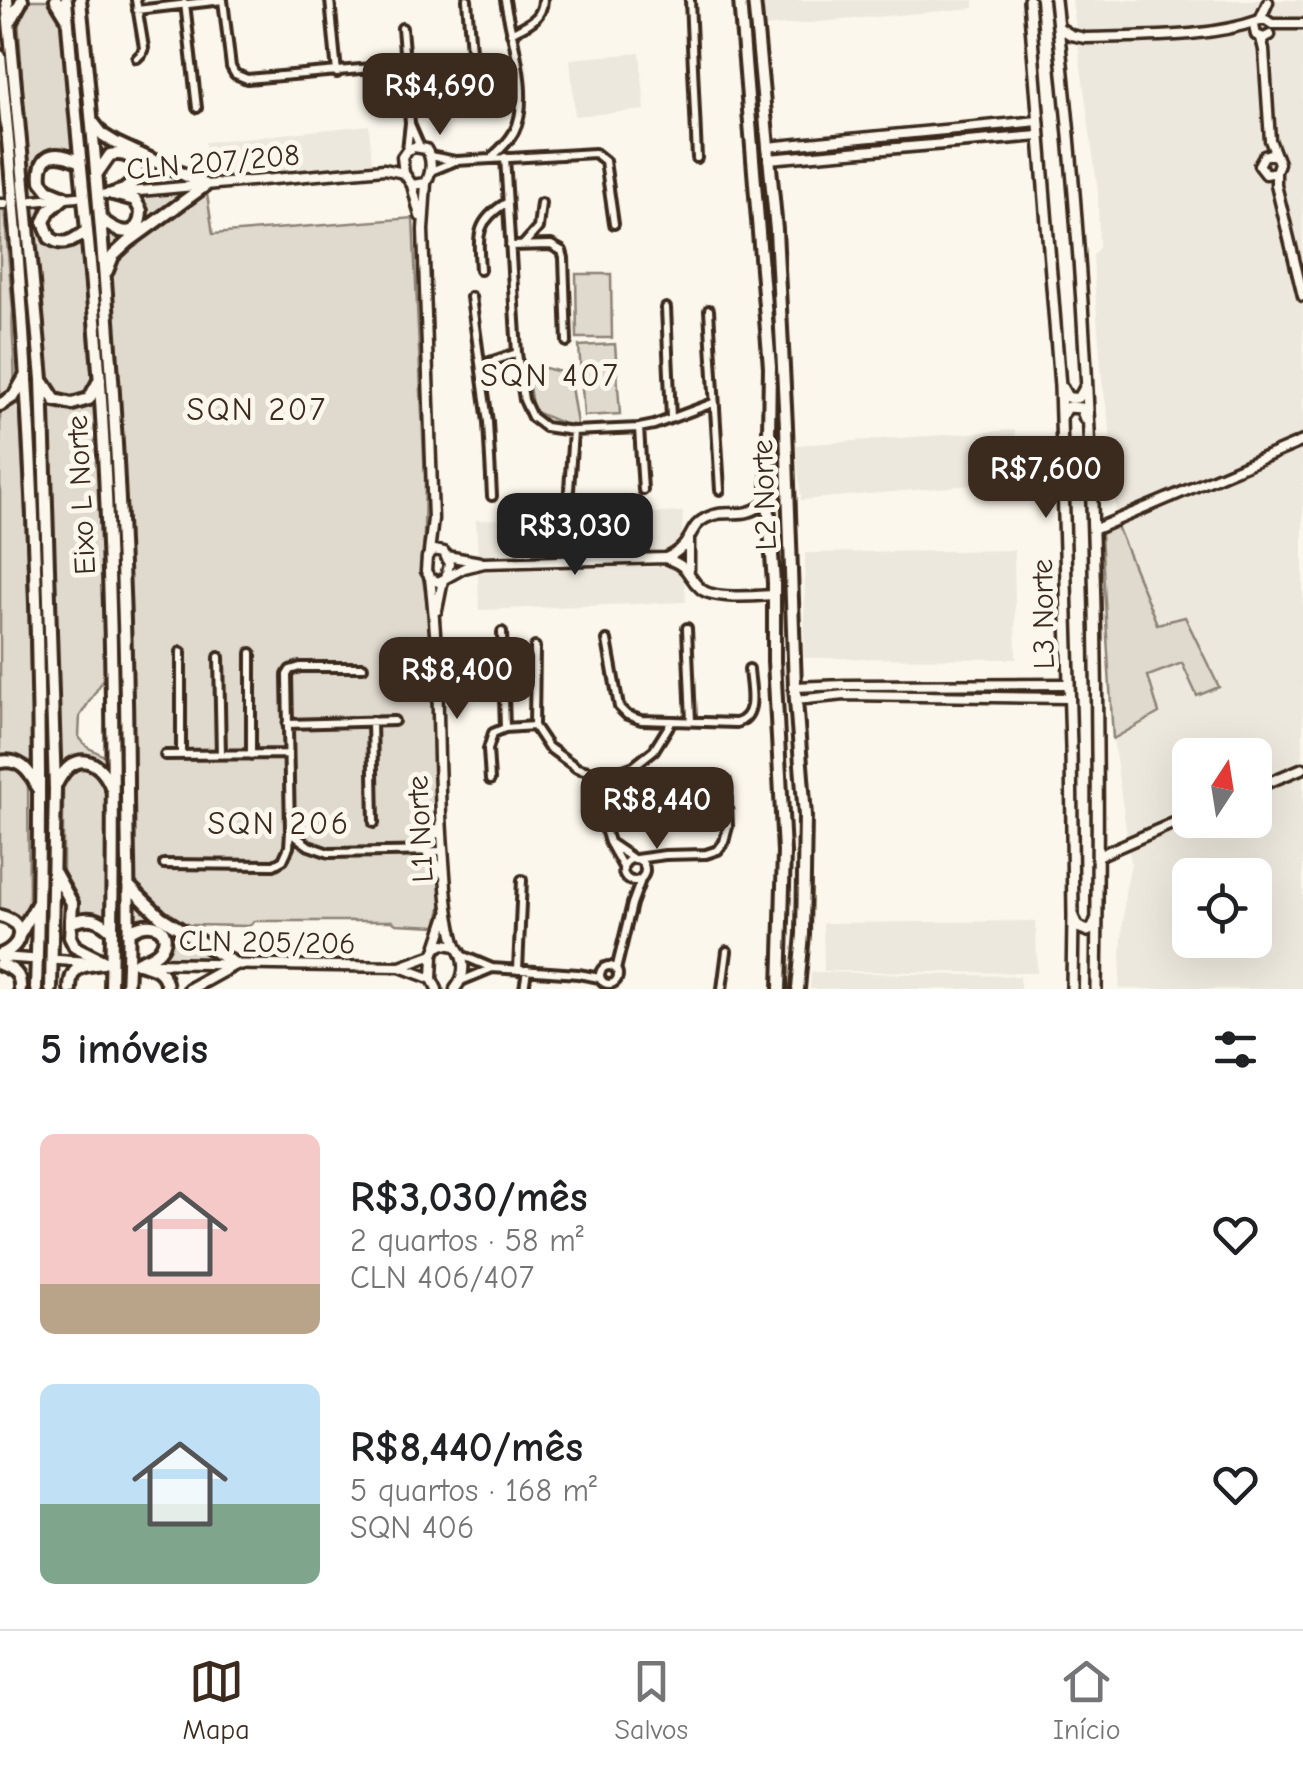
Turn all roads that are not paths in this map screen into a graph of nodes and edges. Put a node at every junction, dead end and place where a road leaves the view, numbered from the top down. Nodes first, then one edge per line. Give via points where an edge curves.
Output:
1 (7, 0) edge
2 (22, 0) edge
3 (56, 0) edge
4 (66, 0) edge
5 (80, 0) edge
6 (136, 0) edge
7 (223, 0) edge
8 (330, 0) edge
9 (467, 0) edge
10 (505, 0) edge
11 (543, 0) edge
12 (690, 0) edge
13 (740, 0) edge
14 (754, 0) edge
15 (1029, 0) edge
16 (1055, 0) edge
17 (1268, 1) edge
18 (184, 3) junction
19 (138, 10) junction
20 (67, 18) junction
21 (1300, 24) edge
22 (10, 27) junction
23 (1264, 27) junction
24 (402, 28) dead end
25 (1058, 28) junction
26 (511, 33) junction
27 (1080, 38) junction
28 (1062, 53) junction
29 (137, 58) dead end
30 (0, 60) edge
31 (406, 65) junction
32 (338, 72) junction
33 (521, 92) junction
34 (197, 108) dead end
35 (92, 120) junction
36 (1038, 121) junction
37 (410, 123) junction
38 (1039, 136) junction
39 (420, 147) junction
40 (405, 153) junction
41 (768, 153) junction
42 (1271, 155) junction
43 (430, 156) junction
44 (492, 157) junction
45 (505, 157) junction
46 (697, 158) dead end
47 (456, 161) junction
48 (80, 162) junction
49 (384, 168) junction
50 (431, 171) junction
51 (1271, 173) junction
52 (404, 174) junction
53 (96, 176) junction
54 (426, 182) junction
55 (412, 184) junction
56 (206, 185) junction
57 (109, 194) junction
58 (71, 197) junction
59 (33, 201) dead end
60 (507, 202) junction
61 (541, 203) dead end
62 (100, 218) junction
63 (614, 224) dead end
64 (422, 230) junction
65 (86, 231) junction
66 (523, 245) junction
67 (510, 246) junction
68 (480, 270) dead end
69 (106, 274) junction
70 (471, 296) dead end
71 (1303, 296) edge
72 (666, 308) dead end
73 (709, 310) dead end
74 (567, 342) dead end
75 (516, 353) junction
76 (480, 365) junction
77 (27, 374) junction
78 (42, 379) junction
79 (100, 379) junction
80 (1086, 385) junction
81 (1060, 386) junction
82 (713, 404) junction
83 (0, 405) edge
84 (1061, 416) junction
85 (671, 418) junction
86 (639, 428) junction
87 (1087, 431) junction
88 (574, 432) junction
89 (1303, 441) edge
90 (788, 471) junction
91 (768, 473) junction
92 (569, 490) dead end
93 (643, 490) dead end
94 (720, 490) dead end
95 (492, 496) dead end
96 (768, 501) junction
97 (1093, 530) junction
98 (689, 540) junction
99 (439, 553) junction
100 (665, 558) junction
101 (484, 563) junction
102 (689, 571) junction
103 (430, 578) junction
104 (444, 579) junction
105 (774, 594) junction
106 (435, 620) junction
107 (687, 628) dead end
108 (502, 632) dead end
109 (794, 639) junction
110 (607, 640) dead end
111 (774, 641) junction
112 (534, 647) dead end
113 (181, 652) dead end
114 (251, 652) dead end
115 (219, 657) dead end
116 (363, 668) dead end
117 (750, 669) dead end
118 (1069, 684) junction
119 (795, 687) junction
120 (1070, 698) junction
121 (796, 700) junction
122 (394, 720) dead end
123 (372, 721) junction
124 (672, 721) junction
125 (690, 721) junction
126 (287, 724) junction
127 (534, 726) junction
128 (505, 728) junction
129 (182, 754) junction
130 (220, 754) junction
131 (287, 754) junction
132 (165, 755) dead end
133 (252, 755) junction
134 (0, 762) edge
135 (1303, 768) edge
136 (608, 776) junction
137 (490, 780) dead end
138 (726, 781) dead end
139 (1272, 781) edge
140 (38, 788) junction
141 (55, 788) junction
142 (112, 789) junction
143 (374, 823) dead end
144 (1172, 824) edge
145 (441, 826) junction
146 (290, 832) junction
147 (609, 842) junction
148 (424, 850) junction
149 (443, 850) junction
150 (784, 852) junction
151 (804, 852) junction
152 (665, 855) junction
153 (1098, 856) junction
154 (635, 859) junction
155 (164, 864) dead end
156 (623, 867) junction
157 (54, 872) junction
158 (643, 873) junction
159 (445, 876) junction
160 (783, 876) junction
161 (804, 876) junction
162 (629, 879) junction
163 (522, 880) dead end
164 (128, 884) junction
165 (39, 898) junction
166 (632, 904) junction
167 (447, 915) junction
168 (0, 916) edge
169 (1074, 916) junction
170 (1097, 919) junction
171 (72, 922) junction
172 (112, 930) junction
173 (128, 933) junction
174 (20, 934) junction
175 (459, 951) junction
176 (727, 951) dead end
177 (435, 952) junction
178 (0, 959) edge
179 (30, 959) dead end
180 (58, 960) dead end
181 (106, 962) junction
182 (135, 962) junction
183 (235, 964) junction
184 (400, 967) junction
185 (492, 968) junction
186 (613, 968) junction
187 (518, 970) junction
188 (528, 970) junction
189 (432, 979) junction
190 (603, 980) edge
191 (616, 984) edge
192 (458, 985) edge
193 (129, 986) edge
194 (20, 989) edge
195 (36, 989) edge
196 (51, 989) edge
197 (70, 989) edge
198 (110, 989) edge
199 (167, 989) edge
200 (190, 989) edge
201 (438, 989) edge
202 (524, 989) edge
203 (722, 989) edge
204 (780, 989) edge
205 (798, 989) edge
206 (1072, 989) edge
207 (1096, 989) edge

1 - 22 main road
2 - 22 main road
3 - 20 main road
4 - 20 main road, Eixo L Norte
5 - 35 main road, Eixo L Norte
6 - 19 street
7 - 18 street
7 - 32 street via 235,74 247,79
8 - 32 street
9 - 33 street via 474,72
10 - 26 street
11 - 26 street via 539,16
12 - 46 street
13 - 91 main road, L2 Norte via 769,353
14 - 41 main road, L2 Norte
15 - 36 main road, L3 Norte
16 - 25 main road, L3 Norte
17 - 23 street
18 - 19 street
18 - 34 street
19 - 29 street via 144,50
20 - 48 main road, Eixo L Norte
21 - 23 street
22 - 78 main road
23 - 27 street
23 - 42 street
24 - 31 street
25 - 27 street
25 - 28 main road, L3 Norte
26 - 33 street
27 - 28 street
28 - 80 main road, L3 Norte
30 - 77 main road
31 - 32 street
31 - 37 street
33 - 44 street via 516,128
35 - 53 main road, Eixo L Norte
35 - 56 main road via 116,143
36 - 38 main road, L3 Norte
36 - 41 street
37 - 39 street
37 - 40 street
38 - 41 street
38 - 81 main road, L3 Norte
39 - 40 street
39 - 43 street
40 - 49 street, CLN 207/208
40 - 52 street
41 - 90 main road, L2 Norte
42 - 51 street via 1280,164
42 - 51 street via 1260,164
43 - 47 street
43 - 50 street
44 - 45 street
44 - 47 street
45 - 60 street
45 - 63 street via 602,156
47 - 50 street
48 - 58 main road via 61,154 43,164 41,181 48,190
48 - 65 main road, Eixo L Norte
49 - 52 street, CLN 207/208
49 - 56 street, CLN 207/208
50 - 54 street
51 - 71 street
52 - 55 street
53 - 57 main road via 110,155 133,159 136,180
53 - 62 main road, Eixo L Norte
54 - 55 street
54 - 64 street
55 - 64 street
56 - 57 street, CLN 207/208
56 - 69 main road via 117,252
57 - 62 main road via 134,200 140,221 125,232
58 - 59 street
58 - 65 main road via 46,215 47,233 63,243
60 - 67 street
60 - 68 street via 481,227
61 - 66 street via 538,228
62 - 69 main road, Eixo L Norte
64 - 99 street
65 - 79 main road, Eixo L Norte
66 - 67 street
66 - 74 street via 554,246 564,256
67 - 75 street
69 - 164 main road, Eixo L Norte via 124,592
70 - 76 street
72 - 85 street
73 - 82 street
75 - 76 street
75 - 88 street via 529,413 546,426
76 - 95 street
77 - 83 main road
77 - 140 main road
78 - 79 main road via 55,400 72,404 89,399
78 - 141 main road
79 - 142 main road, Eixo L Norte
80 - 81 main road via 1076,399
80 - 87 main road, L3 Norte
81 - 84 main road, L3 Norte
82 - 85 street
82 - 94 street
84 - 87 main road via 1068,407 1081,408
84 - 118 main road, L3 Norte
85 - 86 street
86 - 88 street
86 - 93 street
87 - 97 main road, L3 Norte
88 - 92 street
89 - 97 street
90 - 91 main road
90 - 109 main road, L2 Norte
91 - 96 main road, L2 Norte
96 - 98 street via 749,513 704,518
96 - 105 main road, L2 Norte
97 - 153 main road, L3 Norte
98 - 100 street
98 - 102 street
99 - 101 street
99 - 103 street via 426,564
99 - 104 street via 449,564
100 - 101 street
100 - 102 street
101 - 104 street
102 - 105 street via 711,594
103 - 104 street
103 - 106 street, L1 Norte
104 - 106 street, L1 Norte
105 - 111 main road, L2 Norte
106 - 145 street, L1 Norte
107 - 125 street
108 - 128 street
109 - 111 main road via 786,649
109 - 119 main road, L2 Norte
110 - 124 street via 622,712
111 - 150 main road, L2 Norte
112 - 127 street
113 - 129 street
114 - 133 street
115 - 130 street
116 - 126 street via 290,670
117 - 125 street via 748,719
118 - 119 street
118 - 120 main road, L3 Norte
119 - 121 main road, L2 Norte
120 - 121 street
120 - 169 main road, L3 Norte
121 - 151 main road, L2 Norte
122 - 123 street
123 - 126 street
123 - 143 street
124 - 125 street
124 - 136 street via 648,757
126 - 131 street
127 - 128 street
127 - 136 street via 561,758
128 - 137 street via 488,742
129 - 130 street
129 - 132 street
130 - 133 street
131 - 133 street
131 - 146 street
134 - 140 main road via 25,767
135 - 139 street
136 - 147 street
138 - 152 street via 728,826 718,850
140 - 165 main road
141 - 142 main road via 71,765 85,762 104,771
141 - 157 main road
142 - 172 main road, Eixo L Norte
144 - 153 street
145 - 148 street
145 - 149 street, L1 Norte
146 - 148 street via 329,853
146 - 155 street via 286,857 274,866
147 - 154 street
147 - 156 street
148 - 149 street
148 - 159 street
149 - 159 street, L1 Norte
150 - 151 main road via 796,859
150 - 160 main road, L2 Norte
151 - 161 main road, L2 Norte
152 - 154 street
152 - 158 street
153 - 170 main road, L3 Norte
154 - 156 street
154 - 158 street
156 - 162 street
157 - 171 main road via 72,904
157 - 196 main road
158 - 162 street
158 - 166 street
159 - 167 street, L1 Norte
160 - 161 main road via 795,870
160 - 204 main road, L2 Norte
161 - 205 main road, L2 Norte
162 - 166 street
163 - 187 street
164 - 173 main road, Eixo L Norte
164 - 183 main road via 162,917
165 - 174 main road
165 - 195 main road
166 - 186 street
167 - 175 street, L1 Norte
167 - 177 street, L1 Norte
168 - 174 main road
169 - 170 main road via 1084,930
169 - 206 main road, L3 Norte
170 - 207 main road, L3 Norte
171 - 172 main road via 96,918
171 - 181 main road via 75,947
172 - 198 main road, Eixo L Norte
173 - 182 main road via 148,923 164,936 159,951
173 - 193 main road, Eixo L Norte
174 - 178 main road
175 - 177 street, CLN 205/206 via 444,944
175 - 185 street
175 - 192 street, L1 Norte via 464,966
176 - 203 street
177 - 184 street, CLN 205/206
177 - 189 street, L1 Norte
178 - 179 street
178 - 194 main road via 18,975
180 - 181 street
181 - 197 main road via 74,971
182 - 183 street, CLN 205/206
182 - 199 main road via 162,973
183 - 184 street, CLN 205/206
183 - 200 main road
184 - 189 street, CLN 205/206
185 - 187 street
185 - 192 street
186 - 190 street
186 - 191 street
187 - 188 street
188 - 190 street
188 - 202 street
189 - 201 street
190 - 191 street

